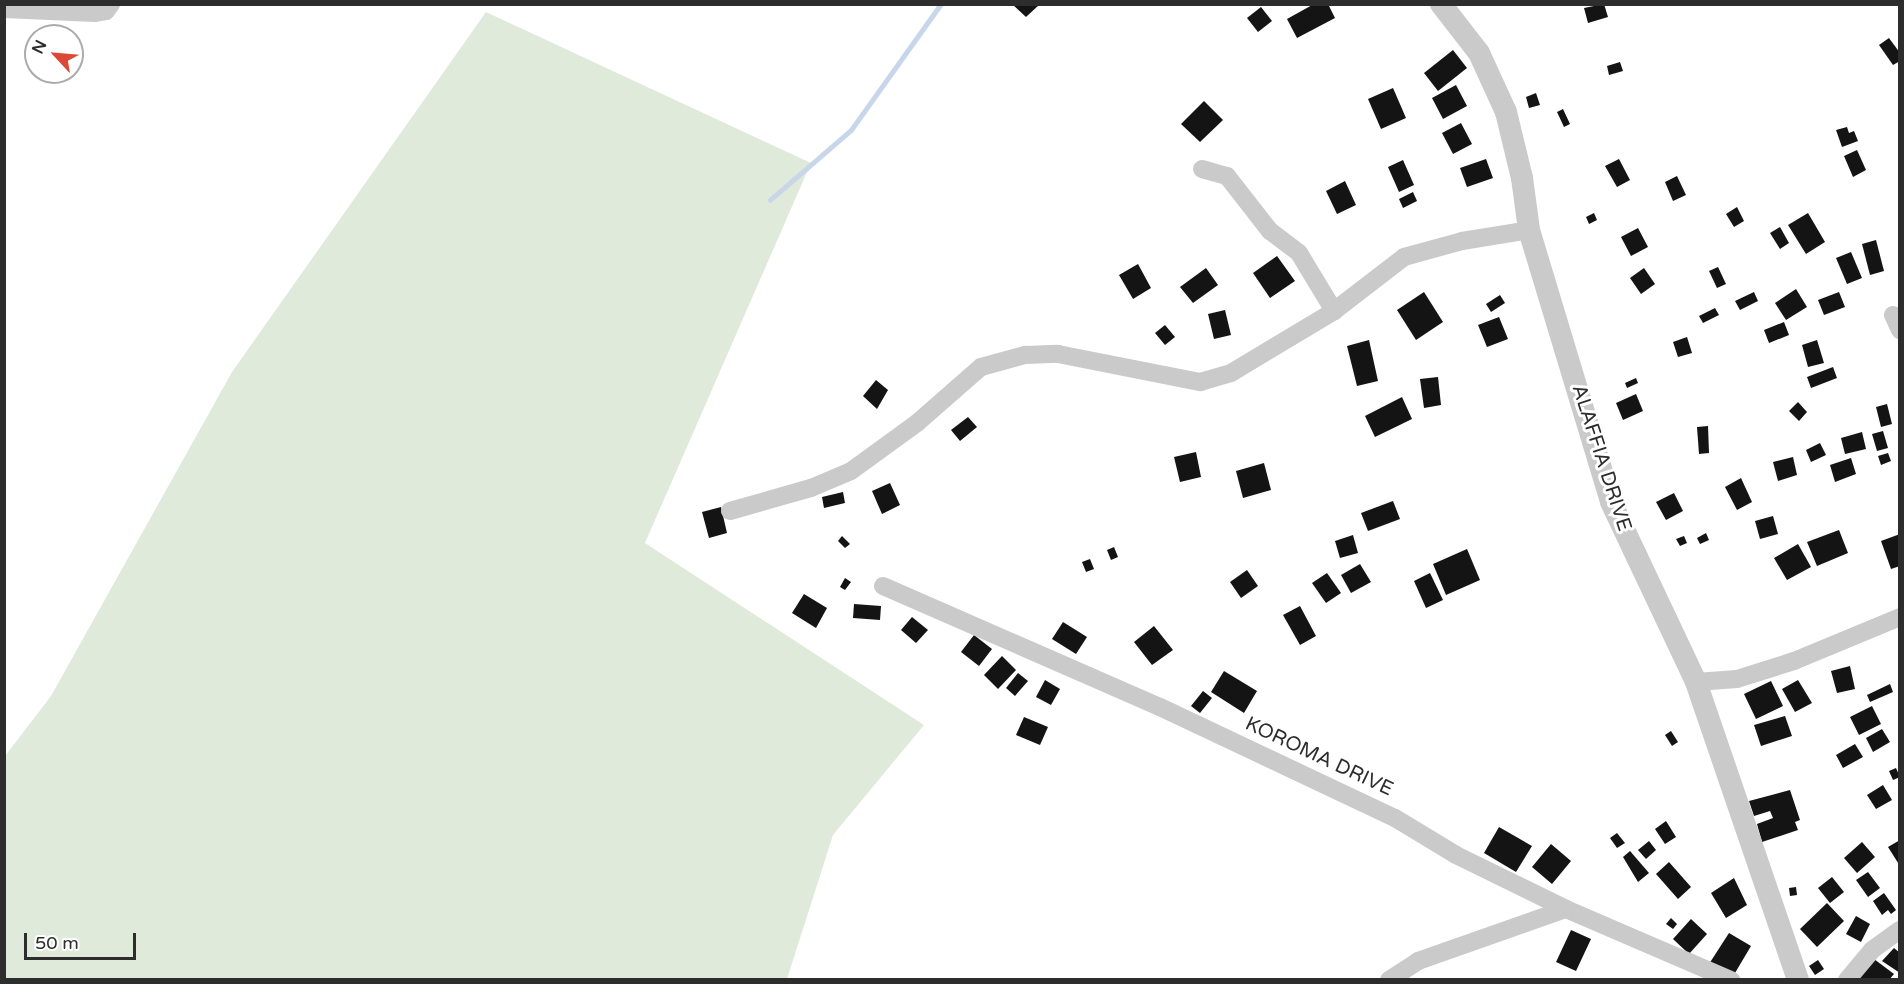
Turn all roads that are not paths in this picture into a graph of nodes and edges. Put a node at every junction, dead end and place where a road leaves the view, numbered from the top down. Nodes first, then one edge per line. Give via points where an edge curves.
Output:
1 (111, 4) edge
2 (1440, 4) edge
3 (4, 9) edge
4 (1202, 169) dead end
5 (1529, 230) junction
6 (1334, 311) junction
7 (730, 511) dead end
8 (883, 586) dead end
9 (1899, 617) edge
10 (1696, 682) junction
11 (1566, 909) junction
12 (1899, 930) edge
13 (1389, 980) edge
14 (1731, 980) edge
15 (1798, 980) edge
16 (1847, 980) edge

1 - 3 street via 106,11 95,13
2 - 5 street, ALAFFIA DRIVE via 1479,53 1498,92 1522,178
4 - 6 street via 1227,176 1270,231 1299,253
5 - 6 street via 1462,241 1404,257
5 - 10 street, ALAFFIA DRIVE via 1611,502
6 - 7 street via 1231,374 1200,382 1058,354 1024,355 981,368 894,441 851,471 811,488
8 - 11 street, KOROMA DRIVE via 1252,750 1395,818 1456,855
9 - 10 street via 1794,661 1737,679
10 - 15 street, ALAFFIA DRIVE
11 - 13 street via 1418,961
11 - 14 street, KOROMA DRIVE
12 - 16 street via 1872,950

